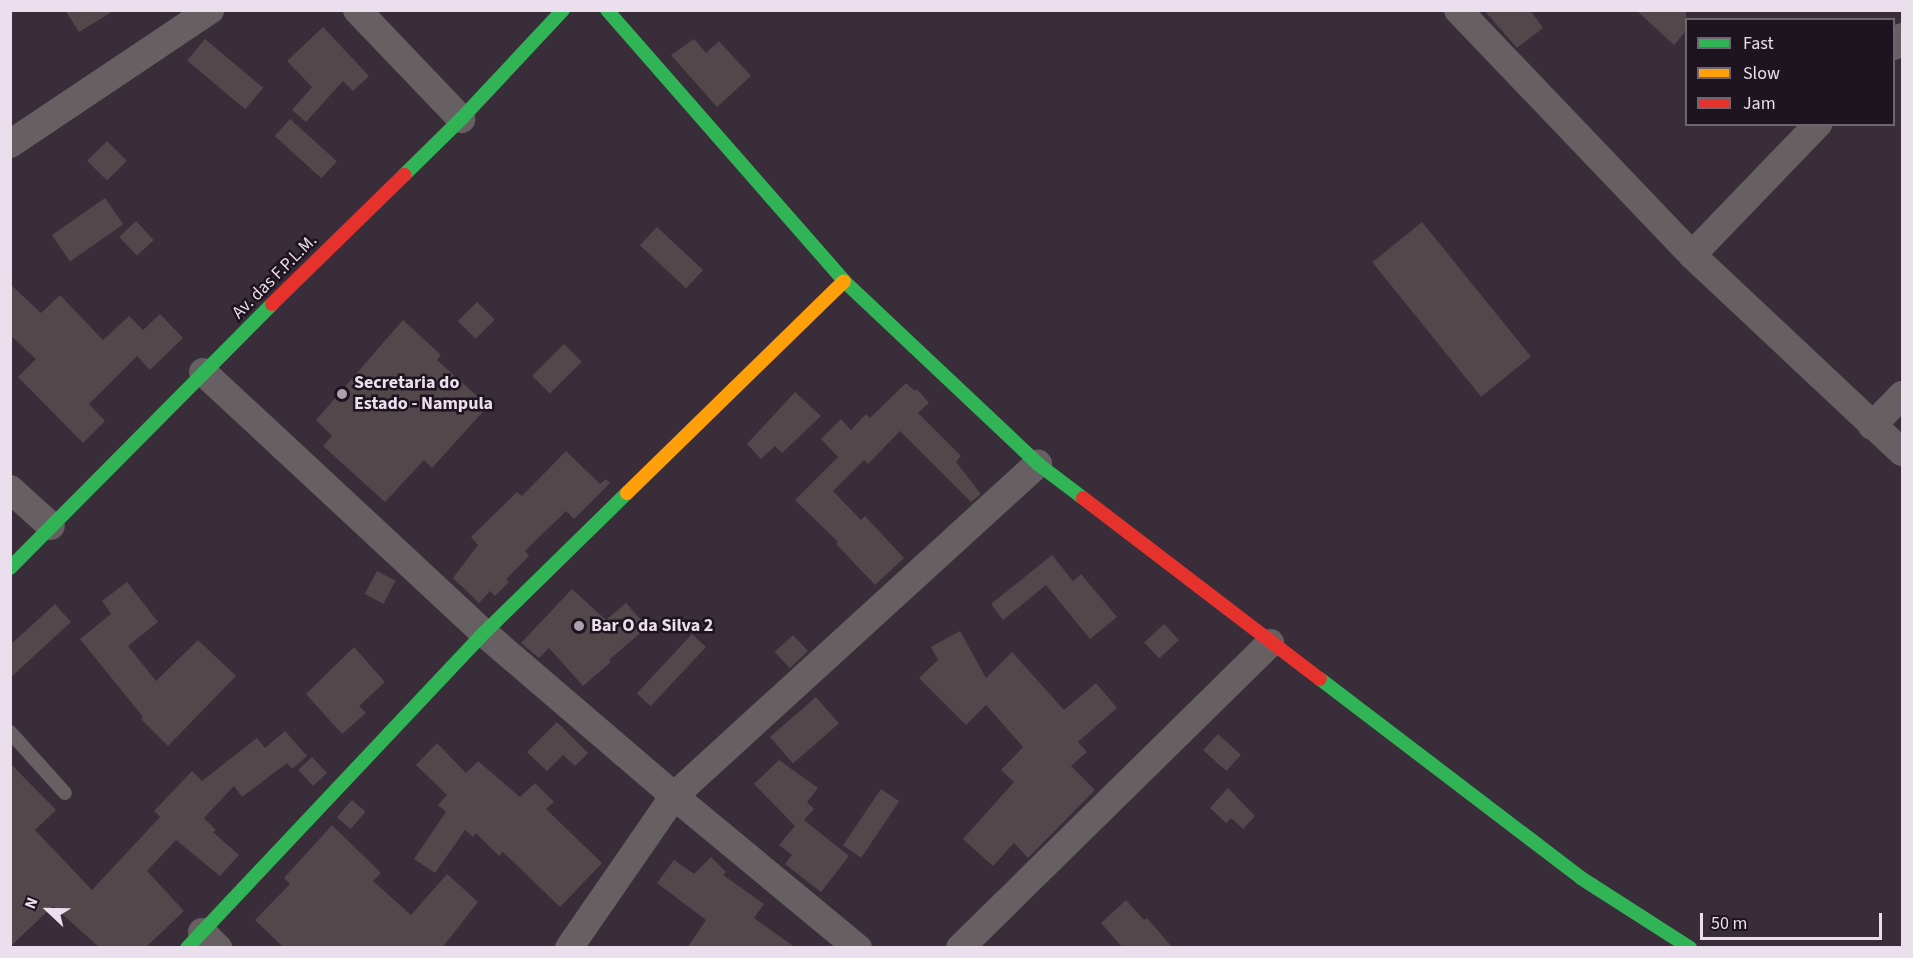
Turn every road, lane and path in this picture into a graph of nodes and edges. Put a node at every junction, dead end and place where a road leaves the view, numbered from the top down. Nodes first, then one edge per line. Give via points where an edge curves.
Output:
1 (210, 10) edge
2 (357, 10) edge
3 (563, 10) edge
4 (607, 10) edge
5 (1458, 10) edge
6 (461, 119) junction
7 (1816, 126) edge
8 (10, 144) edge
9 (1692, 255) junction
10 (844, 281) junction
11 (203, 372) junction
12 (1902, 395) edge
13 (1872, 426) junction
14 (1902, 452) edge
15 (1038, 464) junction
16 (10, 489) edge
17 (51, 526) junction
18 (10, 567) edge
19 (484, 633) junction
20 (1270, 643) junction
21 (10, 732) edge
22 (65, 793) dead end
23 (674, 796) junction
24 (202, 942) edge
25 (569, 948) edge
26 (858, 948) edge
27 (960, 948) edge
28 (1690, 948) edge

1 - 8 street
2 - 6 street
3 - 6 street, Av. das F.P.L.M.
4 - 10 street
5 - 9 street
6 - 11 street, Av. das F.P.L.M.
7 - 9 street
9 - 13 street
10 - 15 street
10 - 19 street
11 - 17 street, Av. das F.P.L.M.
11 - 19 street
12 - 13 street
13 - 14 street
15 - 20 street
15 - 23 street
16 - 17 street
17 - 18 street, Av. das F.P.L.M.
19 - 23 street
19 - 24 street
20 - 27 street
20 - 28 street via 1581,878
21 - 22 lane
23 - 25 street
23 - 26 street

